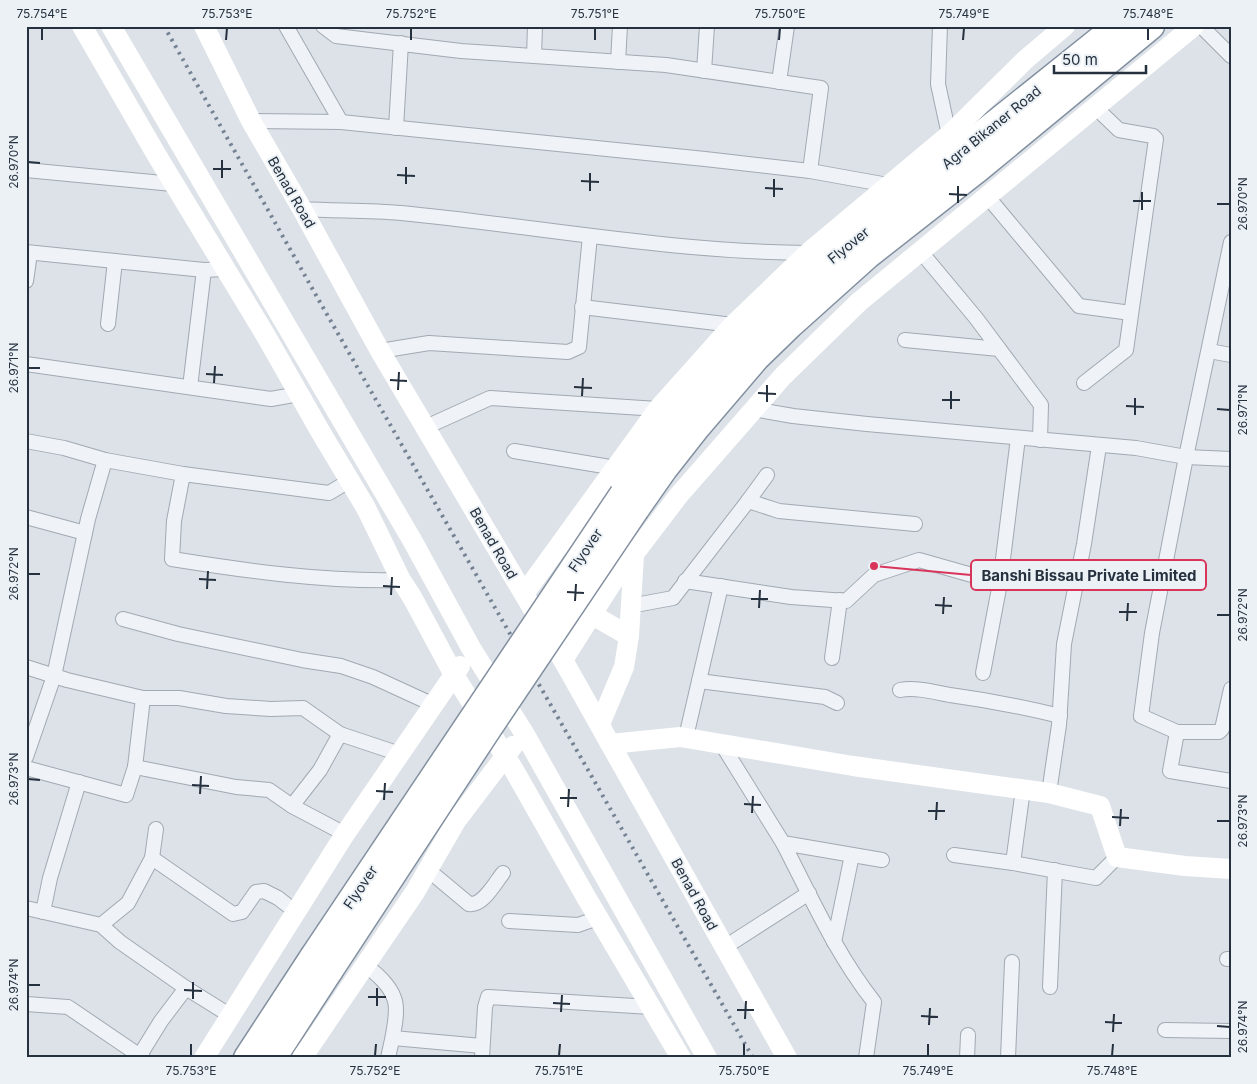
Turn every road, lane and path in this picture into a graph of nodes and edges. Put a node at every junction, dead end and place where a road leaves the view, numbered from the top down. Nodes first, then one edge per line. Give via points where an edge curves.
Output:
1 (82, 26) edge
2 (111, 26) edge
3 (204, 26) edge
4 (286, 26) edge
5 (323, 26) edge
6 (535, 26) edge
7 (620, 26) edge
8 (707, 26) edge
9 (787, 26) edge
10 (940, 26) edge
11 (1065, 26) edge
12 (1117, 26) edge
13 (1150, 26) edge
14 (1194, 26) edge
15 (1201, 26) edge
16 (401, 43) junction
17 (534, 56) junction
18 (1231, 56) edge
19 (618, 62) junction
20 (704, 71) junction
21 (779, 82) junction
22 (1096, 108) junction
23 (251, 121) junction
24 (341, 122) junction
25 (396, 128) junction
26 (949, 135) junction
27 (26, 170) edge
28 (810, 171) junction
29 (173, 184) junction
30 (987, 196) junction
31 (894, 207) junction
32 (302, 209) junction
33 (590, 236) junction
34 (1230, 251) edge
35 (921, 252) junction
36 (28, 253) edge
37 (808, 253) junction
38 (115, 261) junction
39 (225, 269) junction
40 (204, 270) junction
41 (26, 280) edge
42 (582, 307) junction
43 (1131, 313) junction
44 (108, 324) dead end
45 (733, 325) junction
46 (905, 340) dead end
47 (999, 349) junction
48 (380, 350) junction
49 (1209, 351) junction
50 (1231, 355) edge
51 (26, 364) edge
52 (1084, 383) dead end
53 (190, 387) junction
54 (298, 394) junction
55 (658, 409) junction
56 (753, 409) junction
57 (426, 427) junction
58 (1018, 438) junction
59 (1040, 440) junction
60 (26, 441) edge
61 (1099, 446) junction
62 (514, 451) dead end
63 (1186, 457) junction
64 (1231, 459) edge
65 (105, 460) junction
66 (616, 468) junction
67 (183, 474) junction
68 (767, 475) dead end
69 (350, 482) junction
70 (748, 501) junction
71 (26, 517) edge
72 (915, 524) dead end
73 (85, 533) junction
74 (634, 555) junction
75 (401, 580) junction
76 (685, 581) junction
77 (1000, 583) junction
78 (721, 586) junction
79 (524, 594) junction
80 (840, 600) junction
81 (630, 606) junction
82 (591, 614) junction
83 (123, 619) dead end
84 (629, 636) junction
85 (471, 648) junction
86 (832, 658) dead end
87 (562, 660) junction
88 (26, 667) edge
89 (983, 673) dead end
90 (454, 675) junction
91 (54, 676) junction
92 (699, 681) junction
93 (1231, 689) edge
94 (900, 690) dead end
95 (143, 698) junction
96 (837, 703) dead end
97 (434, 705) junction
98 (1060, 716) junction
99 (600, 724) junction
100 (1177, 732) junction
101 (524, 733) junction
102 (340, 734) junction
103 (686, 737) junction
104 (721, 743) junction
105 (610, 744) junction
106 (400, 754) junction
107 (505, 755) junction
108 (26, 757) edge
109 (135, 767) junction
110 (26, 768) edge
111 (1231, 781) edge
112 (79, 782) junction
113 (1023, 790) junction
114 (1049, 793) junction
115 (292, 806) junction
116 (156, 828) dead end
117 (345, 834) junction
118 (783, 843) junction
119 (852, 855) junction
120 (954, 855) dead end
121 (1117, 857) junction
122 (152, 858) junction
123 (882, 860) dead end
124 (1013, 862) junction
125 (427, 869) junction
126 (1231, 869) edge
127 (1055, 870) junction
128 (503, 873) dead end
129 (809, 893) junction
130 (26, 908) edge
131 (43, 912) junction
132 (296, 912) junction
133 (598, 918) junction
134 (509, 921) dead end
135 (101, 925) junction
136 (834, 942) junction
137 (725, 947) junction
138 (1012, 962) dead end
139 (322, 964) junction
140 (365, 966) junction
141 (1050, 987) dead end
142 (186, 988) junction
143 (26, 1004) edge
144 (651, 1008) junction
145 (231, 1016) junction
146 (1165, 1030) dead end
147 (1231, 1031) edge
148 (968, 1035) dead end
149 (392, 1038) junction
150 (482, 1052) edge
151 (142, 1056) edge
152 (204, 1058) edge
153 (247, 1058) edge
154 (273, 1058) edge
155 (302, 1058) edge
156 (388, 1058) edge
157 (681, 1058) edge
158 (707, 1058) edge
159 (788, 1058) edge
160 (866, 1058) edge
161 (968, 1058) edge
162 (1008, 1058) edge

1 - 29 main road
2 - 85 main road via 412,540
3 - 23 main road, Benad Road
4 - 24 street
5 - 16 street via 336,36
6 - 17 street
7 - 19 street
8 - 20 street
9 - 21 street
10 - 26 street via 938,84
11 - 26 main road via 1025,60
12 - 31 highway, Agra Bikaner Road
13 - 31 highway via 978,168
14 - 22 main road
15 - 18 street
16 - 17 street
16 - 25 street
17 - 19 street
19 - 20 street
20 - 21 street
21 - 28 street via 821,88
22 - 30 main road
22 - 43 street via 1119,130 1153,136 1156,140
23 - 24 street
23 - 32 main road, Benad Road
24 - 25 street
25 - 28 street
26 - 31 main road
27 - 29 street
28 - 31 street
29 - 39 main road
30 - 35 main road
30 - 43 street via 1079,306
31 - 37 main road
31 - 139 highway, Flyover, bridge via 830,288 756,358 664,469 486,732
32 - 33 street via 400,213
32 - 48 main road, Benad Road
33 - 37 street via 764,253
33 - 42 street
34 - 49 street
35 - 47 street
35 - 56 main road via 859,302 782,376
36 - 38 street
36 - 41 street
37 - 45 main road
38 - 40 street
38 - 44 street
39 - 40 street
39 - 54 main road
40 - 53 street
42 - 45 street
42 - 48 street via 579,347 568,352 430,343
43 - 52 street via 1126,350
45 - 55 main road
46 - 47 street
47 - 59 street via 1041,405
48 - 57 main road, Benad Road
49 - 50 street
49 - 63 street
51 - 53 street
53 - 54 street via 271,399
54 - 69 main road
55 - 57 street via 490,398
55 - 66 main road
56 - 58 street via 793,416
56 - 74 main road via 679,495
57 - 79 main road, Benad Road
58 - 59 street
58 - 77 street
59 - 61 street
60 - 65 street
61 - 63 street via 1136,448
61 - 98 street via 1064,644
62 - 66 street
63 - 64 street
63 - 100 street via 1152,633 1141,716
65 - 67 street
65 - 73 street
66 - 79 main road
67 - 69 street via 329,493
67 - 75 street via 174,521 172,559 302,576
68 - 70 street
69 - 75 main road
70 - 72 street via 779,511
70 - 76 street
71 - 73 street
73 - 91 street
74 - 81 main road
74 - 82 main road
75 - 90 main road
76 - 78 street
76 - 81 street via 673,598
77 - 80 street via 919,560 874,575 846,601
77 - 89 street
78 - 80 street via 792,597
78 - 92 street
79 - 82 main road
79 - 87 main road, Benad Road
80 - 86 street
81 - 84 main road
82 - 84 main road
82 - 87 main road
83 - 97 street via 178,634 341,666
84 - 99 main road via 624,667
85 - 90 main road
85 - 101 main road
87 - 99 main road, Benad Road
88 - 91 street
90 - 97 main road
90 - 107 main road
91 - 95 street
91 - 108 street
92 - 96 street via 825,697
92 - 103 street
93 - 100 street via 1219,732
94 - 98 street via 910,688 998,702
95 - 102 street via 179,698 226,706 303,708
95 - 109 street
97 - 106 main road
98 - 114 street
99 - 105 main road, Benad Road
100 - 111 street via 1170,770
101 - 107 main road
101 - 158 main road
102 - 106 street
102 - 115 street via 320,770
103 - 104 main road
103 - 105 main road
104 - 113 main road
104 - 118 street
105 - 137 main road, Benad Road
106 - 117 main road
107 - 125 main road via 456,821
107 - 133 main road
109 - 112 street via 126,795
109 - 115 street via 236,787 269,790
110 - 112 street
112 - 131 street
113 - 114 main road
113 - 124 street
114 - 121 main road via 1100,806
115 - 117 street
116 - 122 street
117 - 132 main road
118 - 119 street
118 - 129 street
119 - 123 street
119 - 136 street
120 - 124 street
121 - 126 main road
121 - 127 street via 1096,878
122 - 132 street via 233,914 242,912 256,892 264,890
122 - 135 street via 128,903
124 - 127 street
125 - 128 street via 474,905
125 - 140 main road
127 - 141 street
129 - 136 street
129 - 137 street
130 - 131 street
131 - 135 street
132 - 145 main road
133 - 134 street via 578,925
133 - 144 main road
135 - 142 street
136 - 160 street via 874,1002
137 - 159 main road, Benad Road
138 - 162 street
139 - 153 highway
139 - 154 highway
140 - 149 street via 383,982 395,1000
140 - 155 main road
142 - 145 street
142 - 151 street via 161,1021
143 - 151 street via 68,1008
144 - 150 street via 488,998
144 - 157 main road
145 - 152 main road
146 - 147 street
148 - 161 street
149 - 150 street
149 - 156 street

